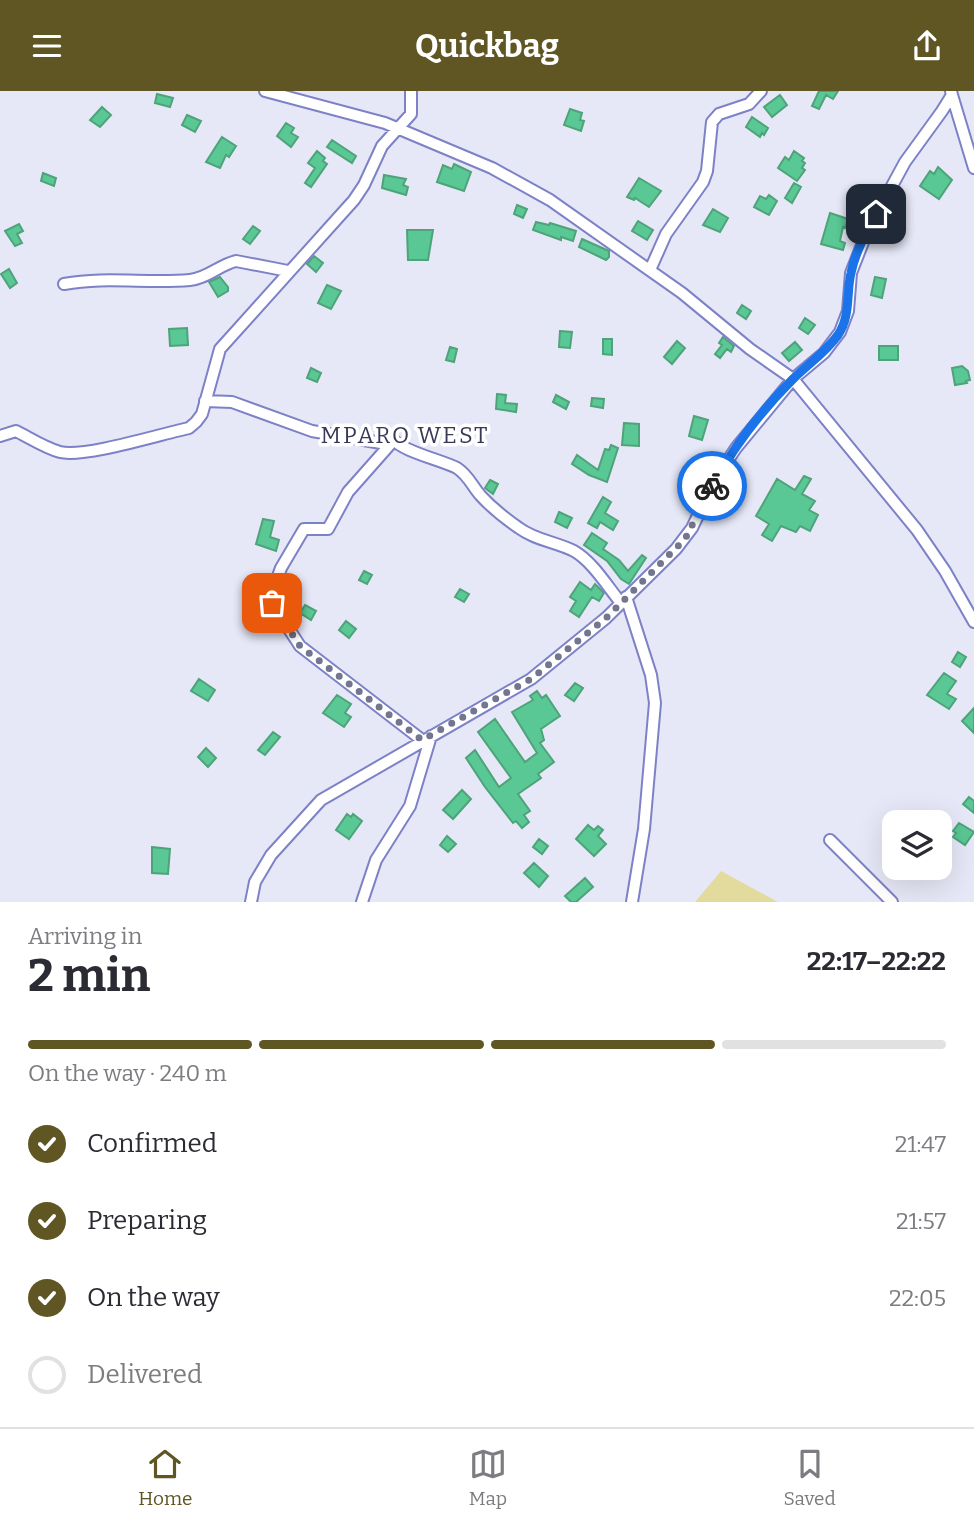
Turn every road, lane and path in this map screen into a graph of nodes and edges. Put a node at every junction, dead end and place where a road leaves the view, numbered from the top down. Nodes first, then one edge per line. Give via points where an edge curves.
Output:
1 (265, 91) edge
2 (411, 91) edge
3 (761, 91) edge
4 (951, 93) edge
5 (397, 128) junction
6 (974, 168) edge
7 (650, 270) junction
8 (288, 271) junction
9 (64, 284) dead end
10 (793, 379) junction
11 (205, 401) junction
12 (0, 436) edge
13 (394, 440) junction
14 (623, 600) junction
15 (974, 622) edge
16 (427, 738) junction
17 (830, 840) dead end
18 (251, 902) edge
19 (362, 902) edge
20 (632, 902) edge
21 (892, 902) edge

1 - 5 street
2 - 5 street via 411,114
3 - 7 street via 744,107 715,118 703,182 666,234
4 - 6 street
4 - 10 street via 905,162 867,232 851,273 848,311 840,332 824,353
5 - 7 street via 492,168 550,200
5 - 8 street via 382,146 365,185
7 - 10 street
8 - 9 street via 236,261 193,280 102,279
8 - 11 street via 220,349
10 - 14 street via 736,448 685,539
10 - 15 street via 917,530
11 - 12 street via 202,414 189,428 88,451 61,452 16,431
11 - 13 street via 232,402 312,431 381,443
13 - 14 street via 399,447 466,474 483,498 520,529 575,552
13 - 16 street via 348,492 328,529 304,529 297,538 273,590 272,603 300,646
14 - 16 street via 531,679
14 - 20 street via 651,675 655,703 644,829
16 - 18 street via 321,800 271,855 255,882
16 - 19 street via 410,806 376,859
17 - 21 street

